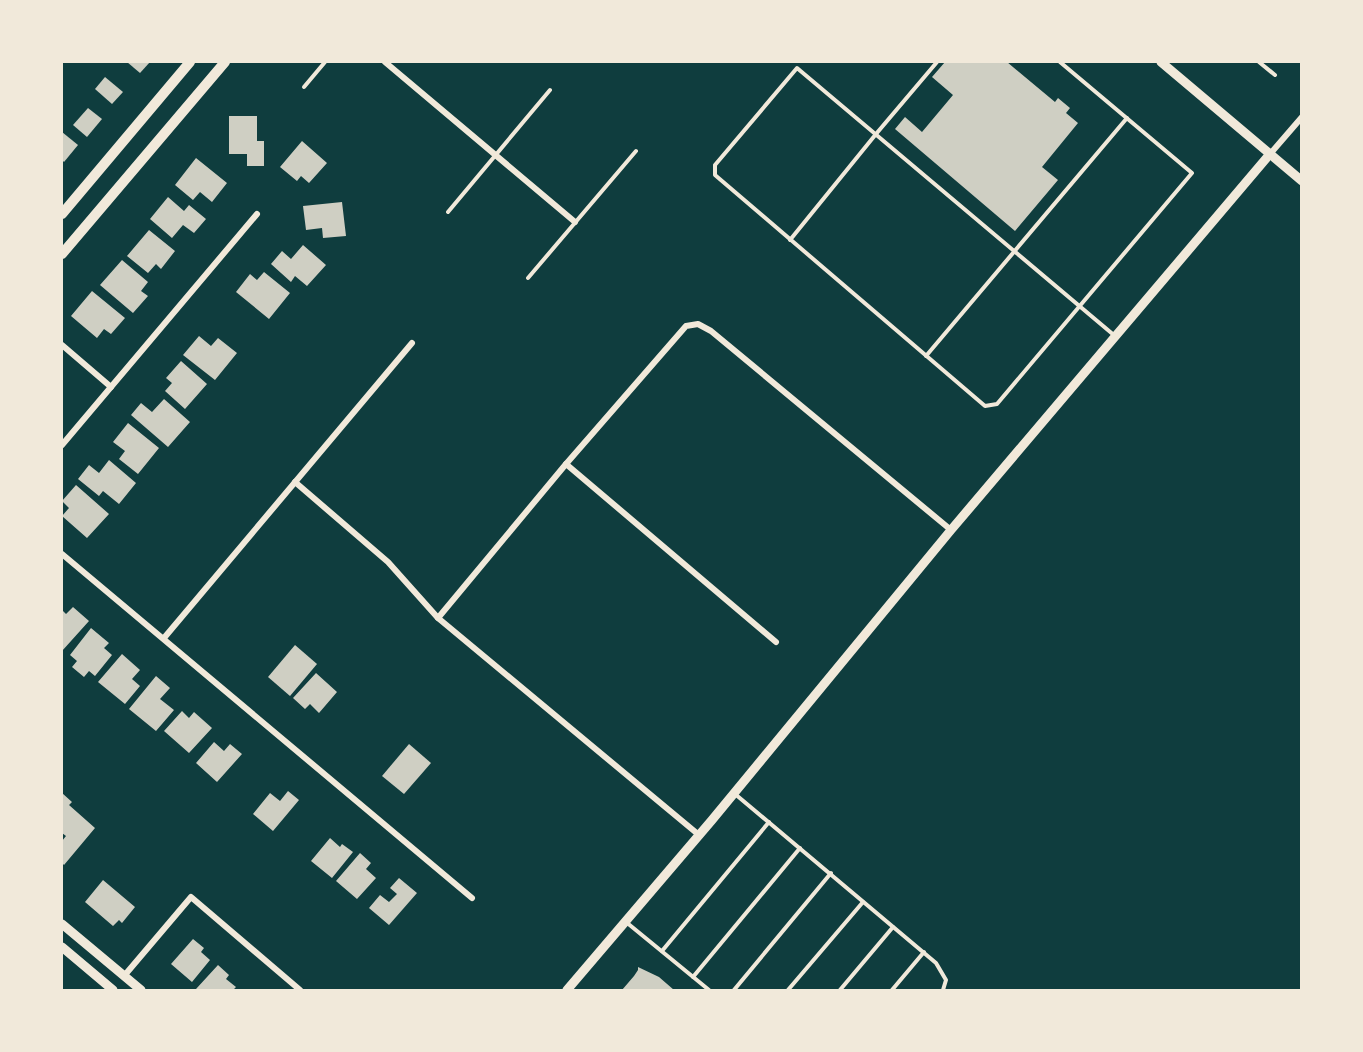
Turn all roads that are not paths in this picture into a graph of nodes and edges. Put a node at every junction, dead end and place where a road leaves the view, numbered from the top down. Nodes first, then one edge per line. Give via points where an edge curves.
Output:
1 (190, 62) edge
2 (225, 62) edge
3 (325, 62) edge
4 (385, 62) edge
5 (937, 62) edge
6 (1060, 62) edge
7 (1161, 62) edge
8 (1259, 62) edge
9 (1275, 75) dead end
10 (304, 87) dead end
11 (550, 90) dead end
12 (1302, 117) edge
13 (1127, 118) junction
14 (876, 134) junction
15 (636, 151) dead end
16 (495, 154) junction
17 (1270, 154) junction
18 (1302, 181) edge
19 (448, 212) dead end
20 (62, 214) edge
21 (257, 214) dead end
22 (575, 222) junction
23 (790, 240) junction
24 (1014, 250) junction
25 (62, 254) edge
26 (528, 278) dead end
27 (1080, 306) junction
28 (1116, 336) junction
29 (412, 343) dead end
30 (62, 345) edge
31 (926, 356) junction
32 (111, 387) junction
33 (62, 445) edge
34 (566, 464) junction
35 (295, 482) junction
36 (951, 530) junction
37 (62, 554) edge
38 (438, 618) junction
39 (164, 638) junction
40 (776, 642) dead end
41 (734, 793) junction
42 (769, 822) junction
43 (699, 835) junction
44 (800, 848) junction
45 (831, 873) junction
46 (472, 898) dead end
47 (863, 902) junction
48 (626, 921) junction
49 (62, 924) edge
50 (893, 927) junction
51 (62, 947) edge
52 (662, 951) junction
53 (924, 952) junction
54 (124, 976) junction
55 (693, 977) junction
56 (113, 990) edge
57 (141, 990) edge
58 (300, 990) edge
59 (567, 990) edge
60 (708, 990) edge
61 (734, 990) edge
62 (788, 990) edge
63 (840, 990) edge
64 (892, 990) edge
65 (943, 990) edge

1 - 20 main road
2 - 25 main road
3 - 10 lane
4 - 16 street
5 - 14 lane
6 - 13 lane
7 - 17 street
8 - 9 lane
11 - 16 lane
12 - 17 street
13 - 24 lane
13 - 27 lane via 1192,172
14 - 23 lane
14 - 23 lane via 796,68 715,165 715,176
14 - 24 lane
15 - 22 lane
16 - 19 lane
16 - 22 street
17 - 18 street
17 - 28 street
21 - 32 street
22 - 26 lane
23 - 31 lane
24 - 27 lane
24 - 31 lane
27 - 28 lane
27 - 31 lane via 997,404 985,406
28 - 36 street
29 - 35 street
30 - 32 street
32 - 33 street
34 - 36 street via 686,326 698,324
34 - 38 street
34 - 40 street
35 - 38 street via 388,562
35 - 39 street
36 - 41 street
37 - 39 street
38 - 43 street
39 - 46 street
41 - 42 lane
41 - 43 street
42 - 44 lane
42 - 52 lane
43 - 48 street
44 - 45 lane
44 - 55 lane
45 - 47 lane
45 - 61 lane
47 - 50 lane
47 - 62 lane
48 - 52 lane
48 - 59 street
49 - 54 street
50 - 53 lane
50 - 63 lane
51 - 56 street
52 - 55 lane
53 - 64 lane
53 - 65 lane via 946,980
54 - 57 street
54 - 58 street via 191,897
55 - 60 lane

